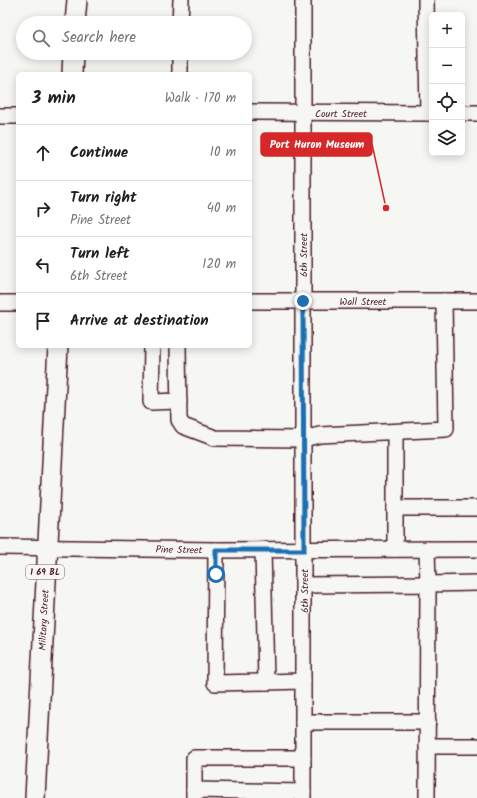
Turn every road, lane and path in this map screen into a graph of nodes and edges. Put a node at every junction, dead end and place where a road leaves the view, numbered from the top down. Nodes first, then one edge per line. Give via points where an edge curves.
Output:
1 (77, 0) edge
2 (181, 0) edge
3 (303, 0) edge
4 (426, 0) edge
5 (76, 16) edge
6 (180, 16) edge
7 (73, 60) edge
8 (180, 60) edge
9 (72, 72) edge
10 (180, 72) edge
11 (429, 85) edge
12 (252, 112) edge
13 (303, 113) junction
14 (429, 113) edge
15 (465, 113) edge
16 (477, 113) edge
17 (0, 116) edge
18 (16, 116) edge
19 (252, 301) edge
20 (303, 301) junction
21 (444, 301) junction
22 (477, 301) edge
23 (0, 303) edge
24 (16, 303) edge
25 (58, 348) edge
26 (152, 348) edge
27 (178, 348) edge
28 (179, 401) junction
29 (395, 432) junction
30 (303, 439) junction
31 (395, 508) junction
32 (477, 508) edge
33 (0, 547) edge
34 (47, 548) junction
35 (263, 549) junction
36 (395, 549) junction
37 (427, 549) junction
38 (477, 549) edge
39 (216, 550) junction
40 (304, 550) junction
41 (477, 583) edge
42 (428, 584) junction
43 (304, 585) junction
44 (303, 681) junction
45 (266, 682) junction
46 (303, 722) junction
47 (428, 722) junction
48 (428, 746) junction
49 (477, 746) edge
50 (303, 758) junction
51 (194, 794) edge
52 (303, 795) edge
53 (35, 798) edge
54 (427, 798) edge

1 - 5 main road
2 - 6 street
3 - 13 street, 6th Street
4 - 11 street
7 - 9 main road
8 - 10 street
12 - 13 street, Court Street
13 - 14 street, Court Street
13 - 20 street, 6th Street
15 - 16 street
17 - 18 street
19 - 20 street, Wall Street
20 - 21 street, Wall Street
20 - 30 street, 6th Street
21 - 22 street, Wall Street
21 - 29 street via 446,429
23 - 24 street
25 - 34 main road, Military Street / I 69 BL
26 - 28 street via 151,402
27 - 28 street
28 - 30 street via 179,420 183,426 215,438
29 - 30 street
29 - 31 street
30 - 40 street, 6th Street
31 - 32 street
31 - 36 street
33 - 34 street, Pine Street
34 - 39 street, Pine Street
34 - 53 main road, Military Street / I 69 BL
35 - 39 street, Pine Street
35 - 40 street, Pine Street
35 - 45 street
36 - 37 street, Pine Street
36 - 40 street, Pine Street
37 - 38 street, Pine Street
37 - 42 street
39 - 45 street via 215,683
40 - 43 street, 6th Street
41 - 42 street
42 - 43 street
42 - 47 street
43 - 44 street, 6th Street
44 - 45 street
44 - 46 street, 6th Street
46 - 47 street
46 - 50 street, 6th Street
47 - 48 street
48 - 49 street
48 - 54 street
50 - 51 street via 194,758
50 - 52 street, 6th Street
51 - 52 street

